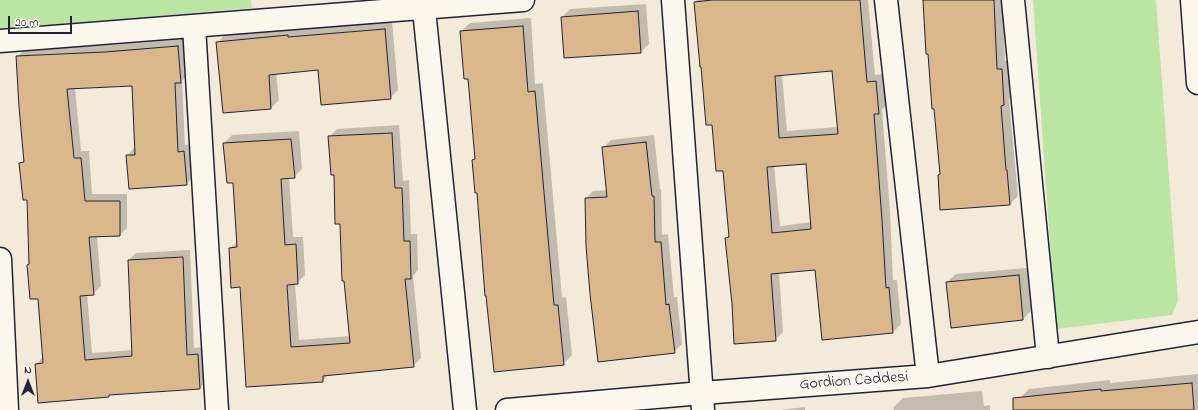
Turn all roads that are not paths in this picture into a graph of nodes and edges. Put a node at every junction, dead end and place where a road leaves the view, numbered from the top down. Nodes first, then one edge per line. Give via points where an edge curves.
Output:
1 (523, 0) edge
2 (673, 0) edge
3 (886, 0) edge
4 (1013, 0) edge
5 (1192, 0) edge
6 (423, 4) edge
7 (194, 26) junction
8 (0, 41) edge
9 (1198, 83) edge
10 (0, 259) edge
11 (1198, 332) edge
12 (1048, 357) junction
13 (928, 376) junction
14 (702, 402) edge
15 (7, 410) edge
16 (217, 410) edge
17 (466, 410) edge
18 (507, 410) edge

1 - 6 street
2 - 14 street
3 - 13 street
4 - 12 street
5 - 9 street
6 - 7 street
6 - 17 street
7 - 8 street
7 - 16 street
10 - 15 street
11 - 12 street, Gordion Caddesi
12 - 13 street, Gordion Caddesi
13 - 14 street, Gordion Caddesi
14 - 18 street, Gordion Caddesi

